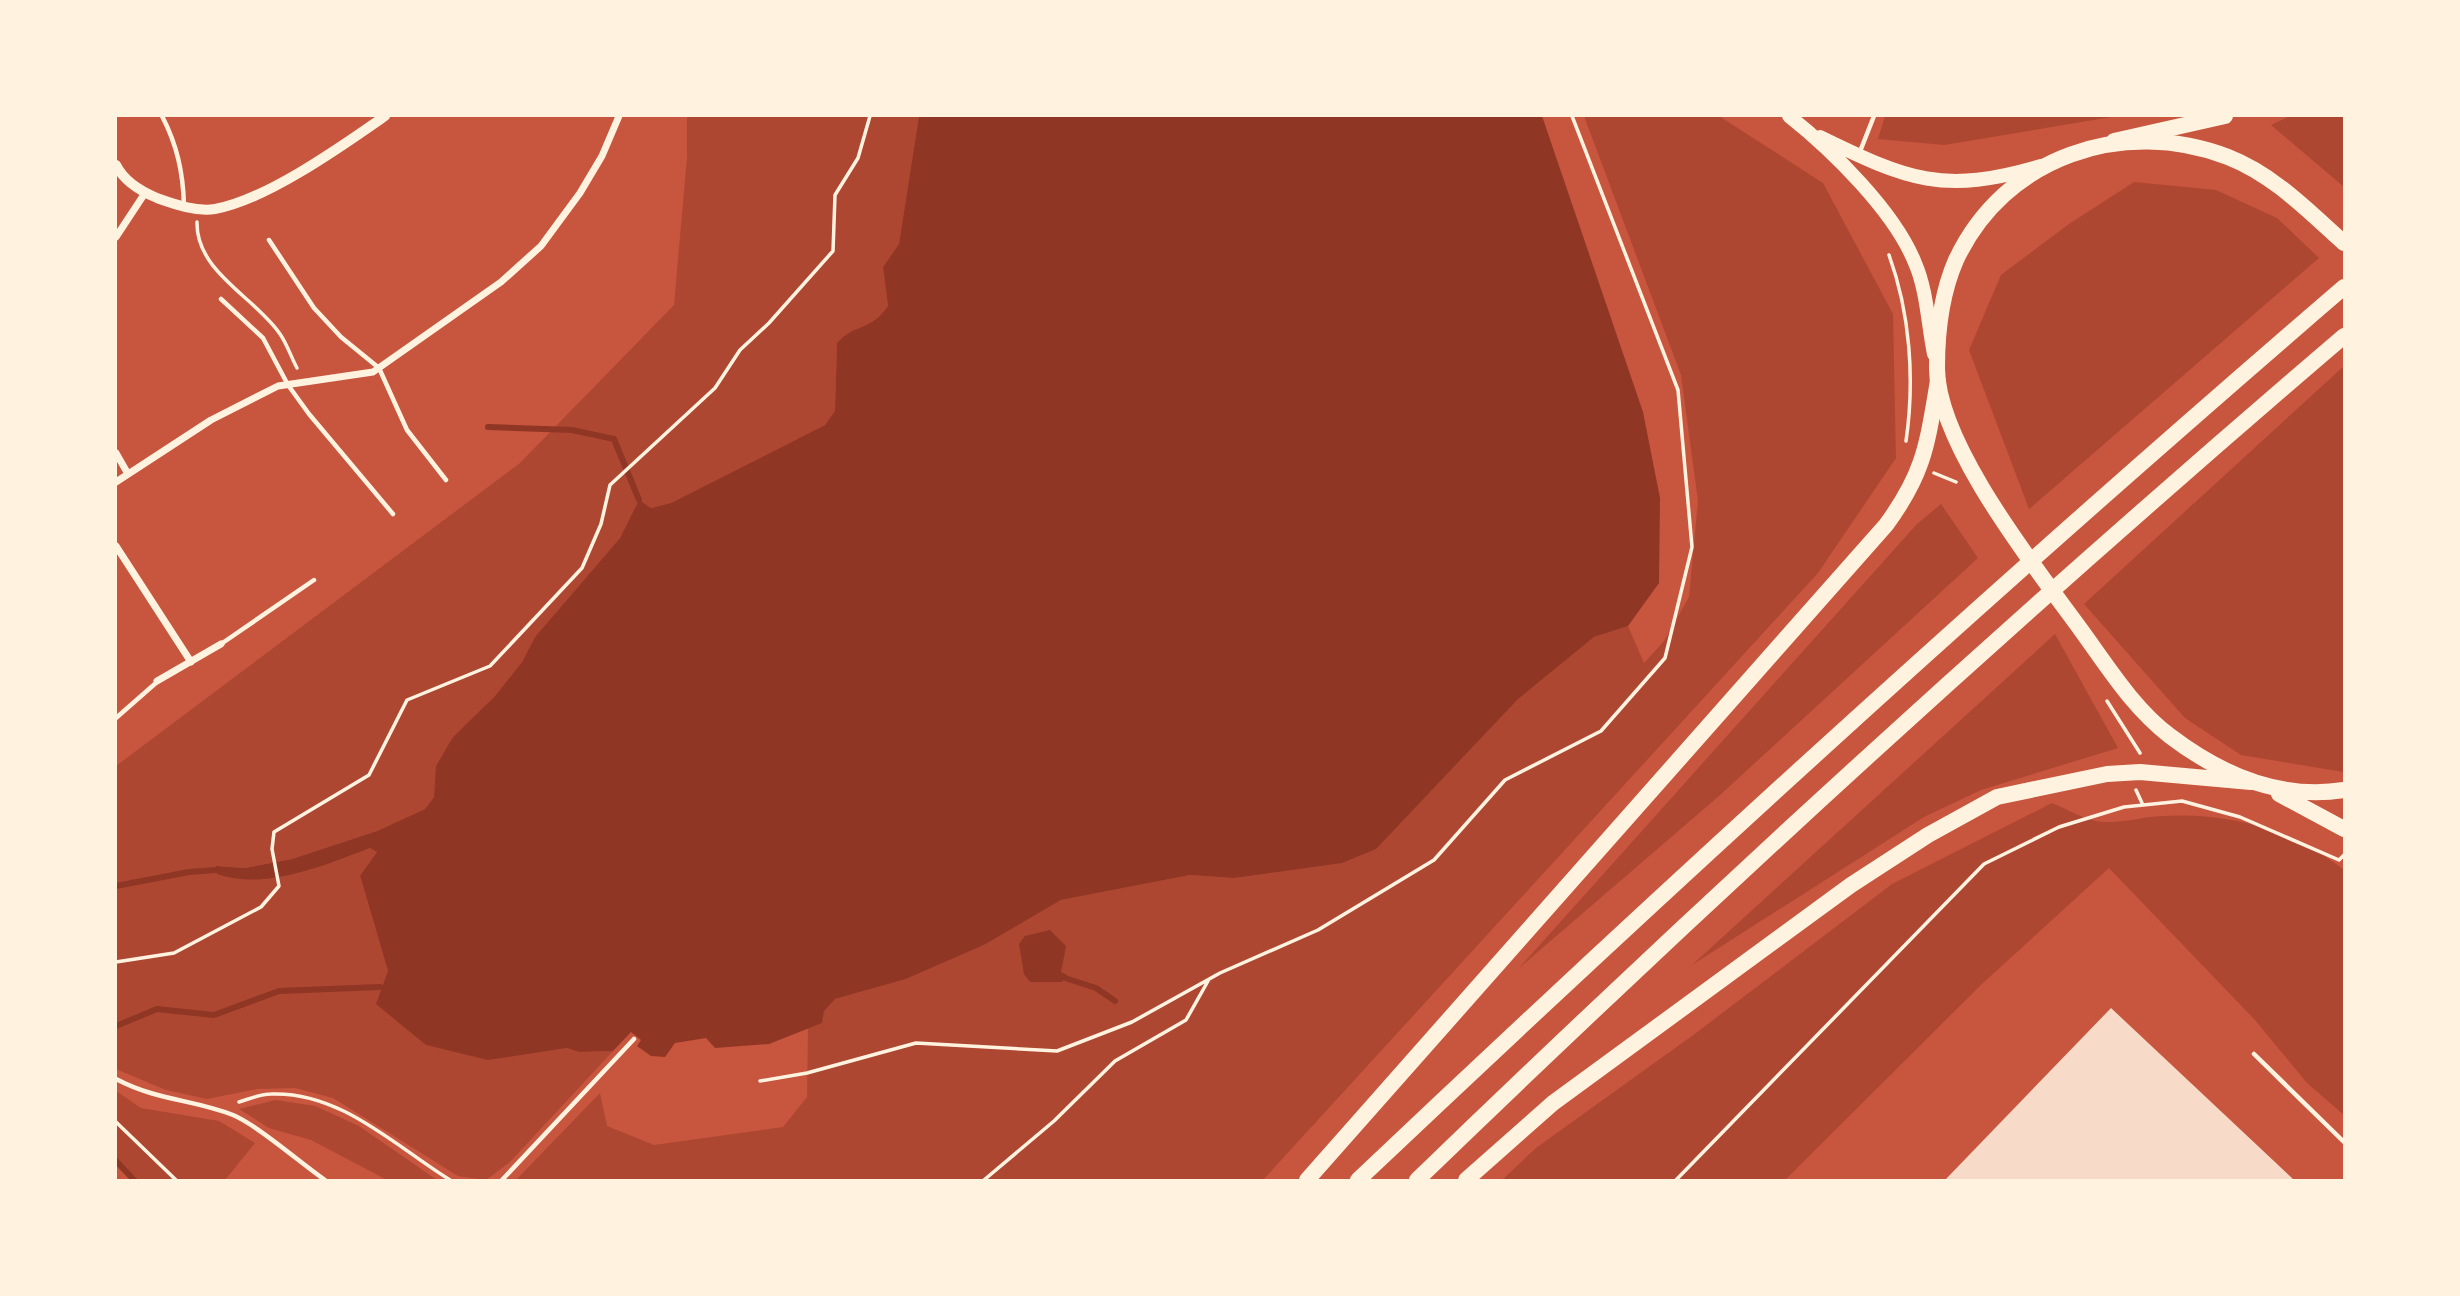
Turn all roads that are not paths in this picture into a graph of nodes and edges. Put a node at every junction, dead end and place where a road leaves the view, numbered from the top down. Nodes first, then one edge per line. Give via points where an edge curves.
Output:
1 (162, 116) edge
2 (385, 116) edge
3 (619, 116) edge
4 (1790, 116) edge
5 (1874, 116) edge
6 (2225, 116) edge
7 (1812, 134) junction
8 (2114, 141) junction
9 (1858, 156) junction
10 (2050, 163) junction
11 (116, 165) edge
12 (145, 193) junction
13 (184, 206) junction
14 (116, 237) edge
15 (269, 240) dead end
16 (2344, 243) edge
17 (2344, 287) edge
18 (221, 299) dead end
19 (2344, 336) edge
20 (379, 368) junction
21 (1937, 375) junction
22 (288, 385) junction
23 (116, 453) edge
24 (128, 474) junction
25 (446, 480) dead end
26 (116, 482) edge
27 (393, 514) dead end
28 (116, 546) edge
29 (314, 580) dead end
30 (222, 644) joint
31 (191, 662) junction
32 (157, 681) joint
33 (116, 718) edge
34 (2255, 783) junction
35 (2344, 790) edge
36 (2344, 829) edge
37 (634, 1039) dead end
38 (2255, 1054) dead end
39 (116, 1079) edge
40 (2344, 1142) edge
41 (325, 1181) edge
42 (502, 1181) edge
43 (1307, 1181) edge
44 (1358, 1181) edge
45 (1417, 1181) edge
46 (1466, 1181) edge

1 - 13 lane via 183,176
2 - 13 street via 306,168 256,193 214,209
3 - 20 street via 602,156 541,246 501,282
4 - 7 main road
5 - 9 lane
6 - 8 highway
7 - 9 main road
7 - 21 main road via 1893,221 1907,246 1917,266
8 - 10 highway
8 - 16 highway via 2167,142 2244,164 2275,183
9 - 10 main road via 1942,183 1988,180
10 - 21 highway via 2010,190 1966,242 1948,281
11 - 12 street via 122,176
12 - 13 street
12 - 14 street
15 - 20 lane via 314,308
17 - 44 highway via 2176,432 1614,938
18 - 22 lane via 262,338
19 - 45 highway via 2200,459 1638,966
20 - 22 street
20 - 25 lane via 407,430
21 - 34 highway via 1956,438 2012,533 2150,718 2199,756
21 - 43 highway via 1921,468 1886,525
22 - 24 street via 211,420
22 - 27 lane
23 - 24 street
24 - 26 street
28 - 31 street
29 - 30 lane
30 - 31 street
31 - 32 street
32 - 33 lane
34 - 35 highway via 2308,792
34 - 36 highway
34 - 46 highway via 2097,775 1997,797 1851,885 1553,1102
37 - 42 lane
38 - 40 lane
39 - 41 lane via 152,1096 236,1116

